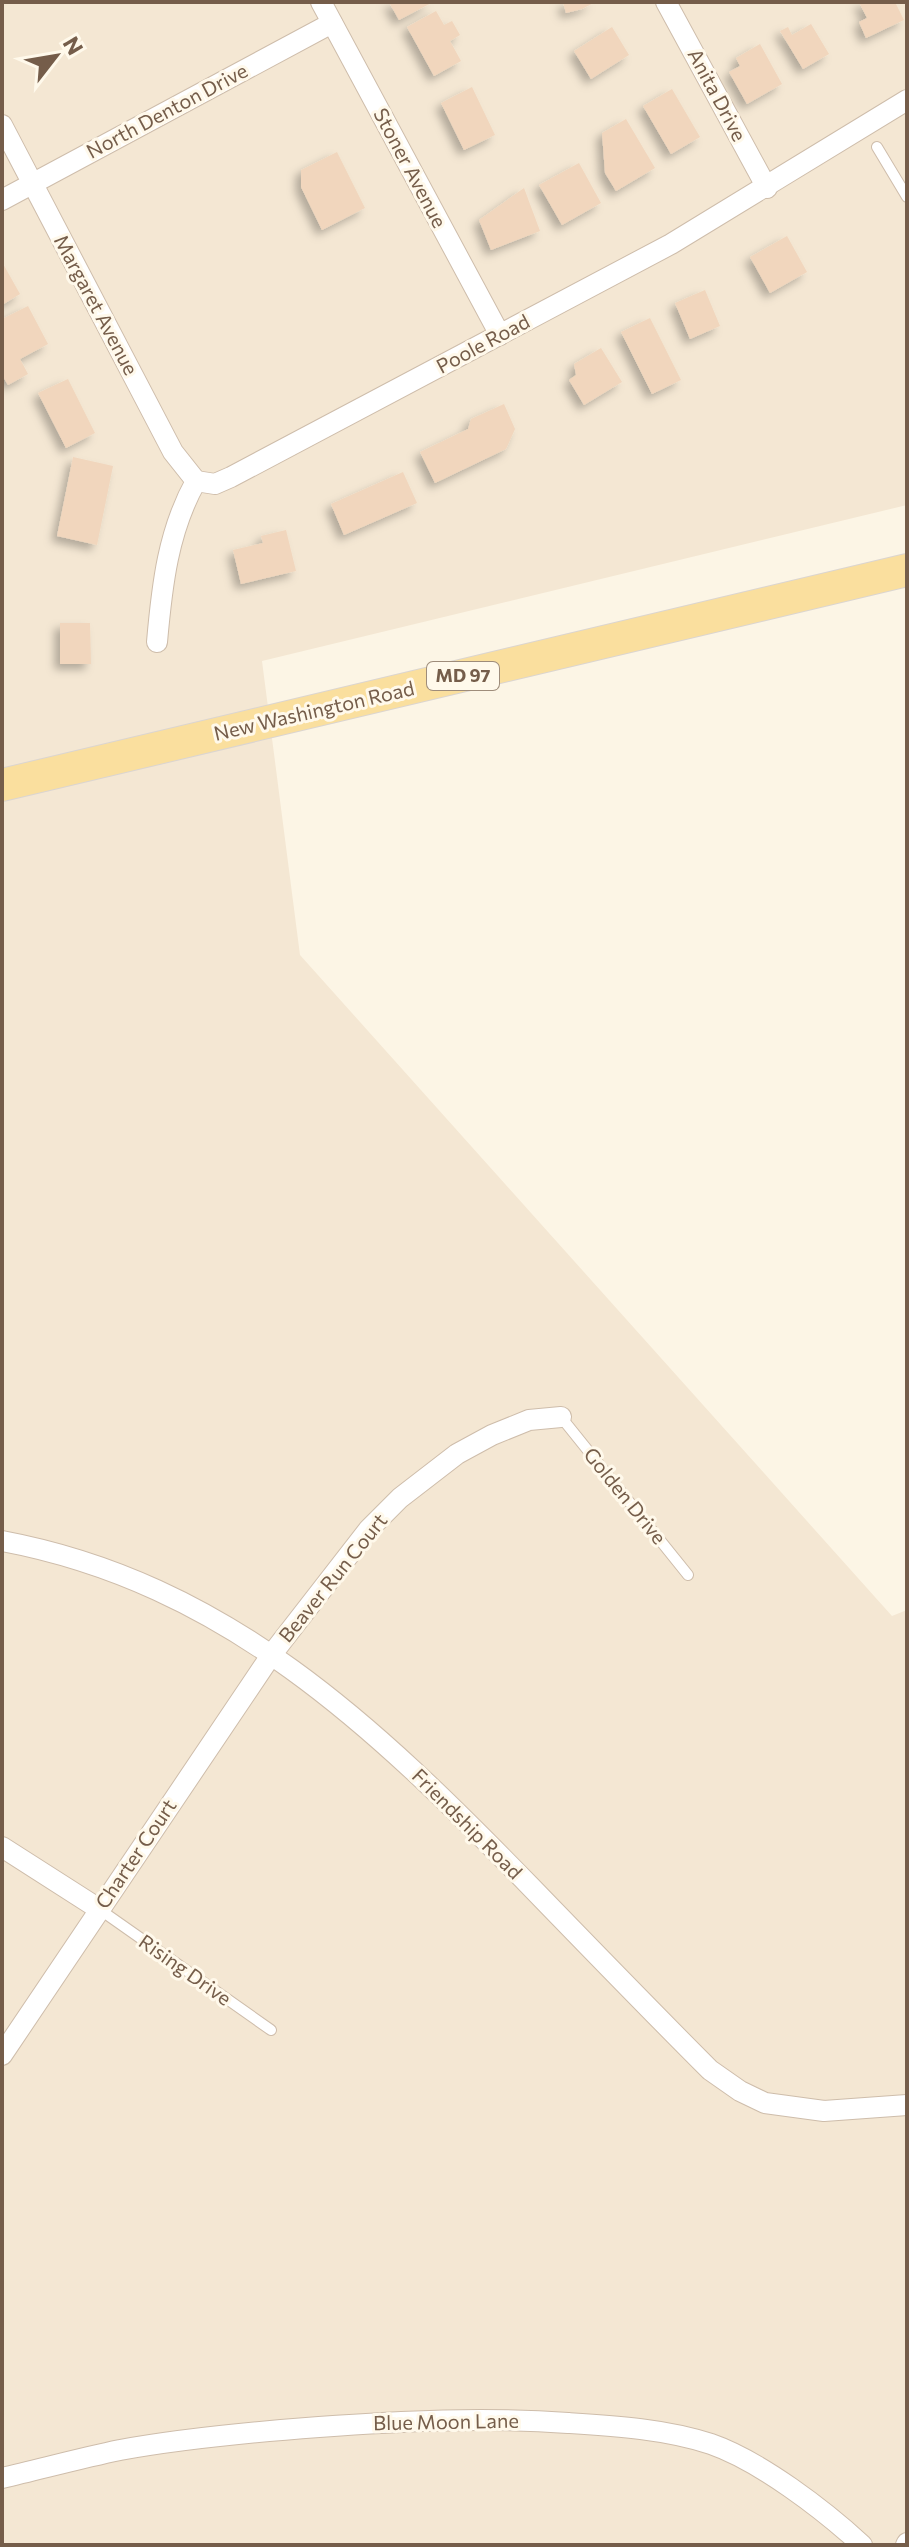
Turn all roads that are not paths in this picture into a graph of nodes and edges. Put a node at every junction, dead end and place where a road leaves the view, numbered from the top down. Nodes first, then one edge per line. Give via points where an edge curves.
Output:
1 (321, 2) edge
2 (666, 2) edge
3 (332, 23) junction
4 (907, 100) edge
5 (2, 125) edge
6 (877, 147) dead end
7 (32, 183) junction
8 (767, 188) junction
9 (907, 197) edge
10 (2, 200) edge
11 (500, 335) junction
12 (196, 481) junction
13 (907, 570) edge
14 (157, 642) dead end
15 (2, 785) edge
16 (561, 1417) joint
17 (2, 1541) edge
18 (688, 1575) dead end
19 (272, 1654) junction
20 (2, 1847) edge
21 (99, 1909) junction
22 (271, 2030) dead end
23 (2, 2055) edge
24 (907, 2105) edge
25 (2, 2478) edge
26 (862, 2545) edge

1 - 3 street, Stoner Avenue
2 - 8 street, Anita Drive
3 - 7 street, North Denton Drive
3 - 11 street, Stoner Avenue
4 - 8 street, Poole Road
5 - 7 street, Margaret Avenue
6 - 9 lane
7 - 10 street, North Denton Drive
7 - 12 street, Margaret Avenue via 173,452
8 - 11 street, Poole Road
11 - 12 street, Poole Road via 231,477 215,484
12 - 14 street via 173,531
13 - 15 main road, New Washington Road / MD 97
16 - 18 lane, Golden Drive
16 - 19 street, Beaver Run Court via 529,1420 492,1435 422,1479 369,1529
17 - 19 street, Friendship Road via 133,1578
19 - 21 street, Charter Court
19 - 24 street, Friendship Road via 350,1714 460,1814 710,2070 765,2103 824,2111
20 - 21 street
21 - 22 lane, Rising Drive
21 - 23 street, Charter Court
25 - 26 street, Blue Moon Lane via 119,2450 224,2434 471,2419 582,2424 655,2431 712,2444 793,2491

